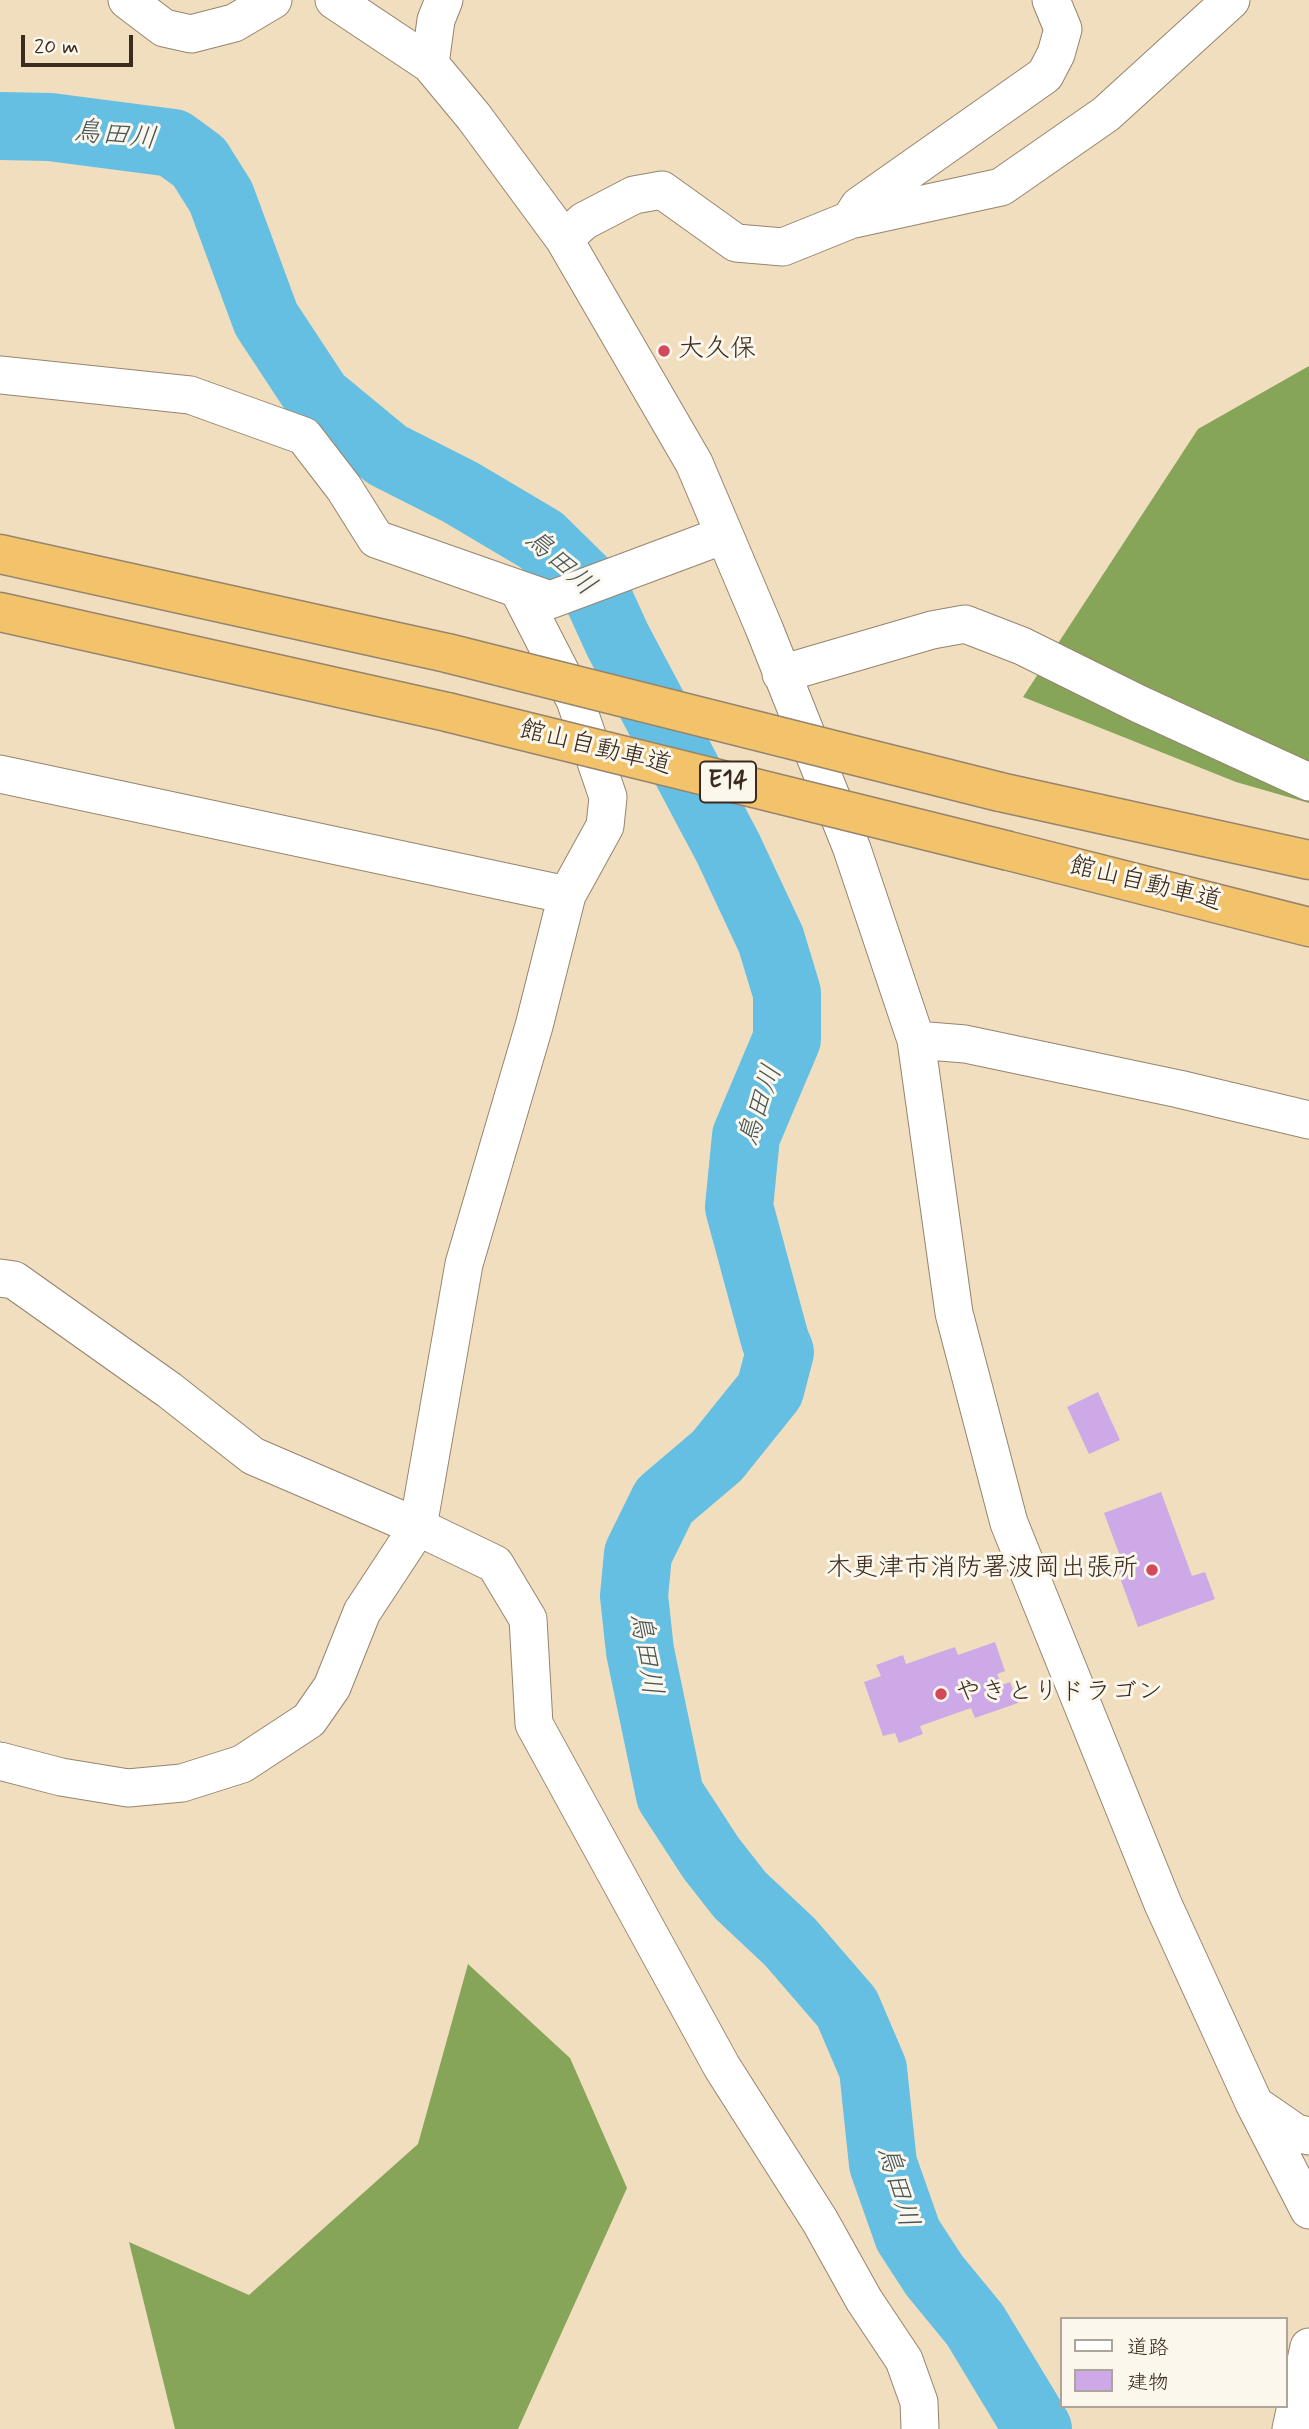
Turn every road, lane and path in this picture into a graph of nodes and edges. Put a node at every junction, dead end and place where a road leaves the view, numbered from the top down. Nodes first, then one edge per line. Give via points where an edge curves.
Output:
1 (127, 0) edge
2 (273, 0) edge
3 (334, 0) edge
4 (444, 0) edge
5 (1051, 0) edge
6 (1231, 0) edge
7 (430, 64) junction
8 (850, 220) junction
9 (564, 239) junction
10 (0, 375) edge
11 (724, 535) junction
12 (0, 554) edge
13 (518, 589) junction
14 (0, 612) edge
15 (781, 674) junction
16 (0, 774) edge
17 (1309, 782) edge
18 (1309, 860) edge
19 (1092, 872) junction
20 (567, 895) junction
21 (1309, 927) edge
22 (1309, 934) edge
23 (916, 1040) junction
24 (1309, 1121) edge
25 (0, 1278) edge
26 (418, 1527) junction
27 (0, 1761) edge
28 (1254, 2103) junction
29 (1309, 2136) edge
30 (1309, 2210) edge
31 (1309, 2347) edge
32 (920, 2429) edge
33 (1291, 2429) edge

1 - 2 street via 164,28 191,34 234,23
3 - 7 street
4 - 7 street via 436,20
5 - 8 street via 1063,30 1045,75 859,206
6 - 8 street via 1106,114 1001,187
7 - 9 street
8 - 9 street via 783,247 736,243 662,190 635,195 584,221
9 - 11 street via 694,463
10 - 13 street via 190,395 304,436 376,539
11 - 13 street via 550,600
11 - 15 street
12 - 18 highway, E14, bridge via 447,653 1000,792
13 - 20 street via 575,700 608,797 605,826
14 - 19 highway, 館山自動車道 / E14, bridge via 447,712
15 - 17 street via 965,624 1022,646
15 - 23 street via 852,849
16 - 20 street
19 - 21 highway, 館山自動車道 / E14
19 - 22 highway
20 - 26 street via 464,1264
23 - 24 street via 965,1044
23 - 28 street via 954,1313 1009,1523 1163,1904
25 - 26 street via 14,1280 253,1456
26 - 27 street via 362,1612 332,1687 309,1720 242,1764 182,1783 128,1788
26 - 32 street via 495,1564 528,1619 534,1724 722,2067 904,2360 919,2402
28 - 29 street via 1296,2133
28 - 30 street
31 - 33 street

